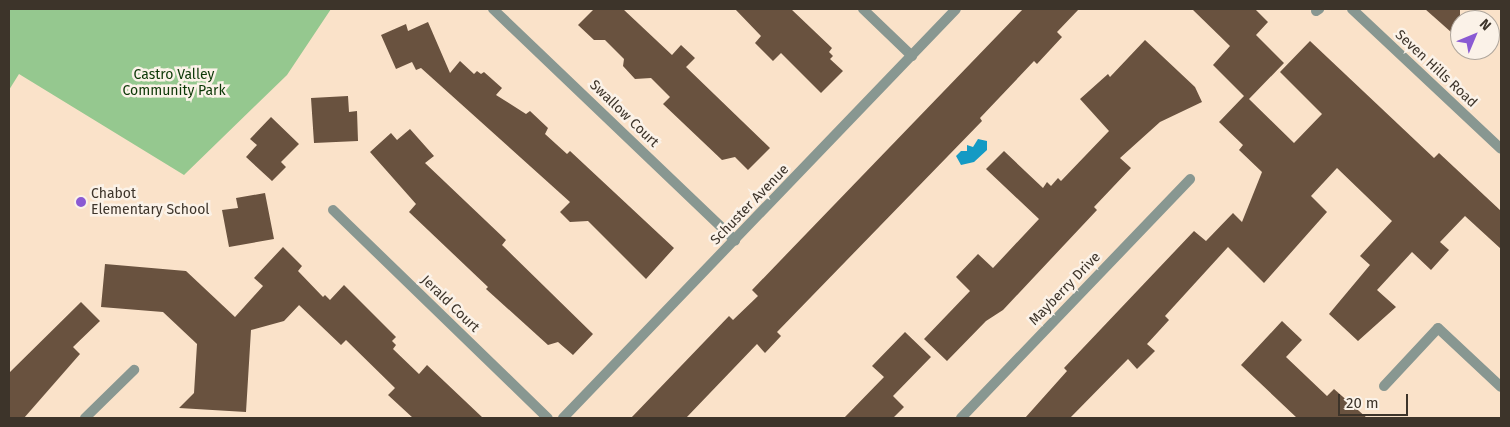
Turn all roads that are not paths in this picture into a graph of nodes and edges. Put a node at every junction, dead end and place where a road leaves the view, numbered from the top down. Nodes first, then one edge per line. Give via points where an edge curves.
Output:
1 (493, 9) edge
2 (863, 9) edge
3 (956, 9) edge
4 (1352, 9) edge
5 (912, 56) junction
6 (1501, 149) edge
7 (1190, 179) dead end
8 (333, 210) dead end
9 (735, 240) junction
10 (134, 370) dead end
11 (1384, 386) dead end
12 (1501, 387) edge
13 (84, 418) edge
14 (548, 418) edge
15 (563, 418) edge
16 (961, 418) edge

1 - 9 street, Swallow Court
2 - 5 street
3 - 5 street, Schuster Avenue
4 - 6 street, Seven Hills Road
5 - 9 street, Schuster Avenue
7 - 16 street, Mayberry Drive
8 - 14 street, Jerald Court
9 - 15 street, Schuster Avenue
10 - 13 street
11 - 12 street via 1438,328

